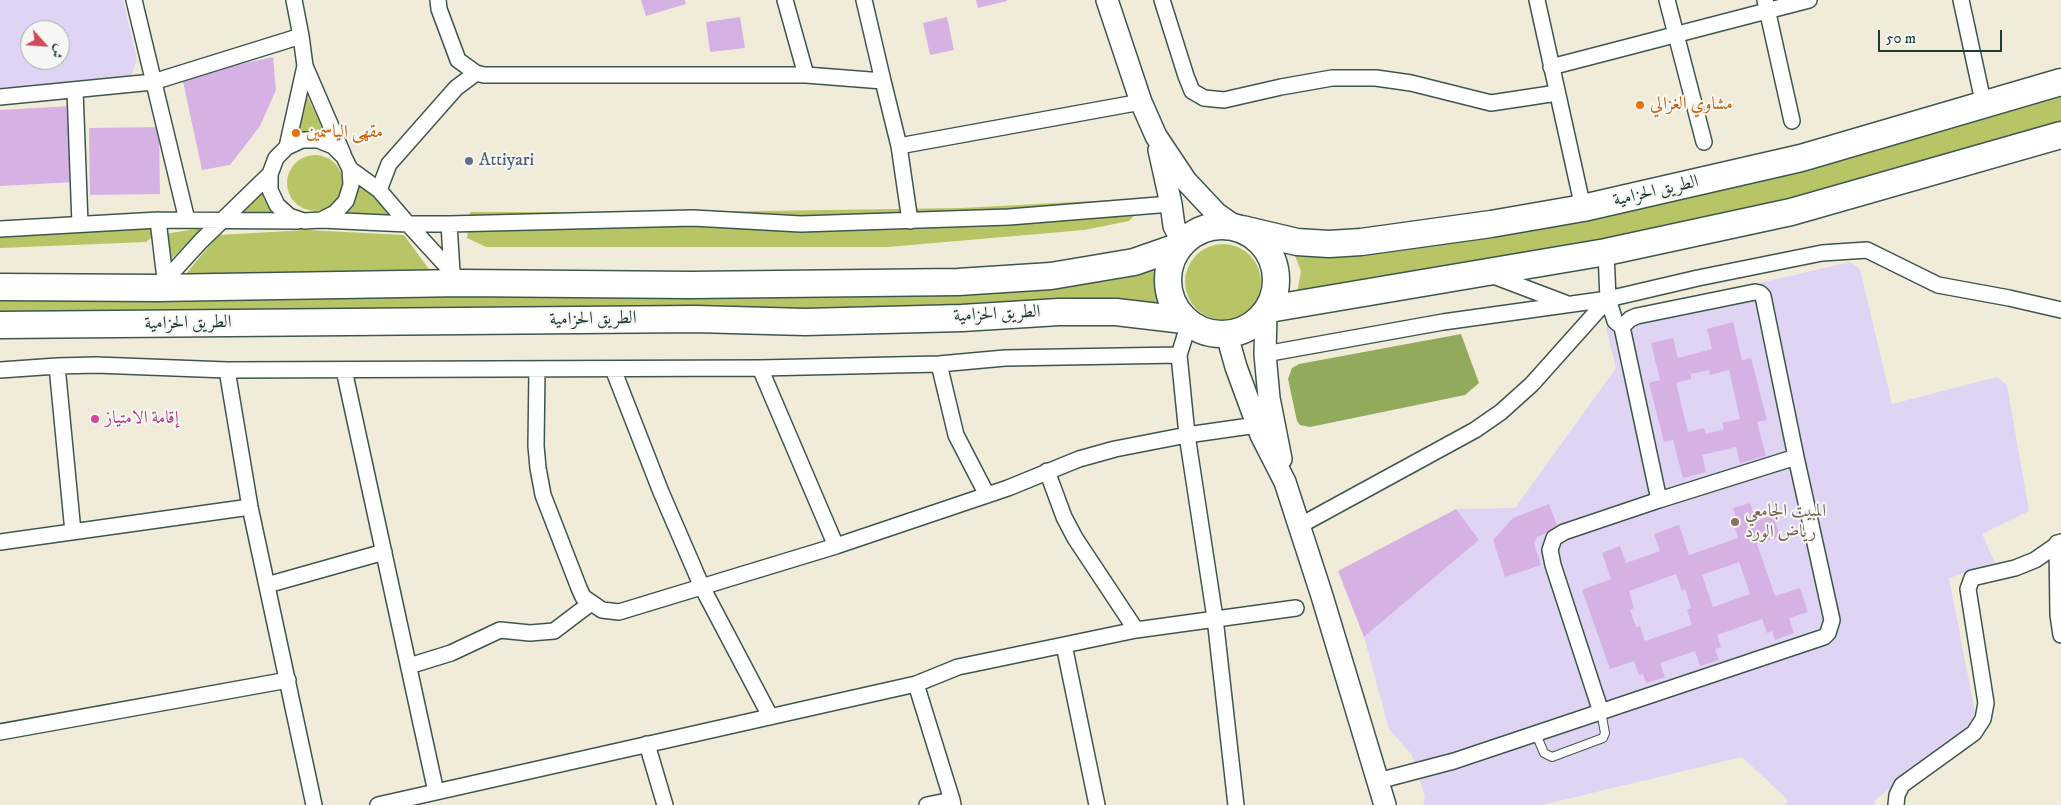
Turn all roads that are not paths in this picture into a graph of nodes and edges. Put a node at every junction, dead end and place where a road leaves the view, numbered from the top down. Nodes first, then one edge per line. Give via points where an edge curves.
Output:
1 (134, 0) edge
2 (294, 0) edge
3 (438, 0) edge
4 (785, 0) edge
5 (864, 0) edge
6 (1107, 0) edge
7 (1162, 0) edge
8 (1537, 0) edge
9 (1667, 0) edge
10 (1808, 0) edge
11 (1961, 0) edge
12 (1766, 5) edge
13 (1675, 35) junction
14 (301, 36) junction
15 (305, 66) junction
16 (1551, 67) junction
17 (476, 74) junction
18 (806, 75) junction
19 (883, 81) junction
20 (153, 82) junction
21 (2061, 82) edge
22 (75, 90) junction
23 (1557, 93) junction
24 (0, 97) edge
25 (1141, 102) junction
26 (1984, 106) junction
27 (1792, 121) dead end
28 (2061, 135) edge
29 (1156, 136) junction
30 (1704, 142) dead end
31 (287, 146) junction
32 (899, 146) junction
33 (347, 163) junction
34 (270, 174) junction
35 (379, 190) junction
36 (1171, 204) junction
37 (1583, 208) junction
38 (158, 220) junction
39 (188, 220) junction
40 (222, 220) junction
41 (321, 220) junction
42 (304, 221) junction
43 (910, 221) junction
44 (80, 224) junction
45 (408, 224) junction
46 (449, 224) junction
47 (1239, 228) junction
48 (0, 229) edge
49 (1182, 244) junction
50 (1606, 252) junction
51 (1485, 272) junction
52 (457, 277) junction
53 (162, 283) junction
54 (0, 287) edge
55 (1608, 299) junction
56 (1566, 304) junction
57 (2061, 310) edge
58 (1267, 312) junction
59 (1186, 321) junction
60 (0, 325) edge
61 (1622, 327) junction
62 (1227, 335) junction
63 (1265, 354) junction
64 (1179, 355) junction
65 (939, 364) junction
66 (57, 366) junction
67 (537, 368) junction
68 (760, 368) junction
69 (0, 370) edge
70 (227, 370) junction
71 (344, 370) junction
72 (613, 370) junction
73 (1257, 425) junction
74 (1187, 435) junction
75 (1796, 456) junction
76 (1047, 471) junction
77 (1285, 482) junction
78 (987, 495) junction
79 (1659, 500) junction
80 (250, 507) junction
81 (1299, 526) junction
82 (73, 532) junction
83 (0, 542) edge
84 (2059, 542) edge
85 (836, 546) junction
86 (384, 552) junction
87 (266, 585) junction
88 (702, 587) junction
89 (590, 603) junction
90 (1296, 608) dead end
91 (1215, 618) junction
92 (1136, 630) junction
93 (2061, 635) edge
94 (1064, 645) junction
95 (409, 666) junction
96 (288, 680) junction
97 (916, 684) junction
98 (1601, 712) junction
99 (770, 716) junction
100 (0, 732) edge
101 (1536, 734) junction
102 (647, 744) junction
103 (1378, 781) junction
104 (436, 792) junction
105 (952, 802) edge
106 (314, 805) edge
107 (378, 805) edge
108 (665, 805) edge
109 (927, 805) edge
110 (1097, 805) edge
111 (1236, 805) edge
112 (1385, 805) edge
113 (1896, 805) edge

1 - 20 street
2 - 14 street
3 - 17 street via 458,60
4 - 18 street
5 - 19 street
6 - 25 main road
7 - 23 street via 1192,91 1204,98 1224,100 1332,78 1411,82 1491,103
8 - 16 street
9 - 13 street
10 - 12 street
11 - 26 street
12 - 13 street
12 - 27 street
13 - 16 street
13 - 30 street
14 - 15 street
14 - 20 street
15 - 31 street
15 - 33 street
16 - 23 street
17 - 18 street
17 - 35 street via 456,88 388,164
18 - 19 street
19 - 32 street
20 - 22 street
20 - 39 street
21 - 26 highway, الطريق الحزامية
22 - 24 street
22 - 44 street
23 - 37 street
25 - 29 main road
25 - 32 street
26 - 37 highway, الطريق الحزامية via 1801,158
28 - 50 highway via 1791,212
29 - 36 main road
29 - 47 main road via 1186,181 1216,213
31 - 33 street via 302,140 318,140 333,146
31 - 34 street via 276,158
32 - 43 street
33 - 35 street
33 - 41 street via 351,185 346,201 335,213
34 - 40 street
34 - 42 street via 270,190 277,205 289,216
35 - 45 street
36 - 43 street
36 - 49 main road via 1174,226
37 - 47 highway, الطريق الحزامية via 1491,224 1329,244 1297,242
38 - 39 street
38 - 44 street
38 - 53 street
39 - 40 street
40 - 42 street
40 - 53 street
41 - 42 street
41 - 45 street
43 - 46 street via 801,224 693,218
44 - 48 street
45 - 46 street
45 - 52 street
46 - 52 street
47 - 49 highway, الطريق الحزامية via 1208,228
47 - 58 highway via 1256,237 1274,263 1275,295
49 - 52 highway, الطريق الحزامية via 1134,262 1008,280 690,285
49 - 59 highway via 1172,260 1168,276 1169,292
50 - 51 highway
50 - 55 street
51 - 56 street
51 - 58 highway
52 - 53 highway, الطريق الحزامية
53 - 54 highway, الطريق الحزامية
55 - 56 street
55 - 57 street via 1822,253 1867,250 1938,286
55 - 61 street via 1615,321
55 - 81 street via 1532,384 1488,421
56 - 63 street
58 - 62 highway via 1255,324
58 - 63 main road
59 - 60 highway, الطريق الحزامية via 1116,312 1059,312 805,322 695,319
59 - 62 highway, الطريق الحزامية via 1212,334
59 - 64 street
61 - 75 street via 1637,316 1760,293
61 - 79 street
62 - 73 main road
63 - 77 main road via 1269,398
64 - 65 street via 1005,358
64 - 74 street
65 - 68 street
65 - 78 street via 956,435
66 - 69 street
66 - 70 street
66 - 82 street
67 - 71 street
67 - 72 street
67 - 89 street via 536,446 543,495 579,588
68 - 72 street
68 - 85 street
70 - 71 street
70 - 80 street
71 - 86 street
72 - 88 street
73 - 74 street
73 - 77 main road
74 - 76 street via 1079,459
74 - 91 street
75 - 79 street
75 - 98 street via 1832,620 1828,633
76 - 78 street
76 - 92 street via 1075,538
77 - 81 main road
78 - 85 street
79 - 98 street via 1564,532 1554,538 1550,550
80 - 82 street
80 - 87 street
81 - 103 main road
82 - 83 street
84 - 93 street via 2058,615
84 - 113 street via 2035,560 1972,578 1968,588 1986,703 1983,719 1974,733 1902,785
85 - 88 street
86 - 87 street
86 - 95 street
87 - 96 street
88 - 89 street via 619,612 602,610
88 - 99 street
89 - 95 street via 554,631 500,630
90 - 91 street
91 - 92 street
91 - 111 street
92 - 94 street
94 - 97 street via 958,667
94 - 110 street
95 - 104 street
96 - 100 street
96 - 106 street
97 - 99 street
97 - 105 street
98 - 101 street
98 - 101 lane via 1603,738 1552,757 1544,753
99 - 102 street
101 - 103 street
102 - 104 street
102 - 108 street
103 - 112 main road
104 - 107 street
105 - 109 street

